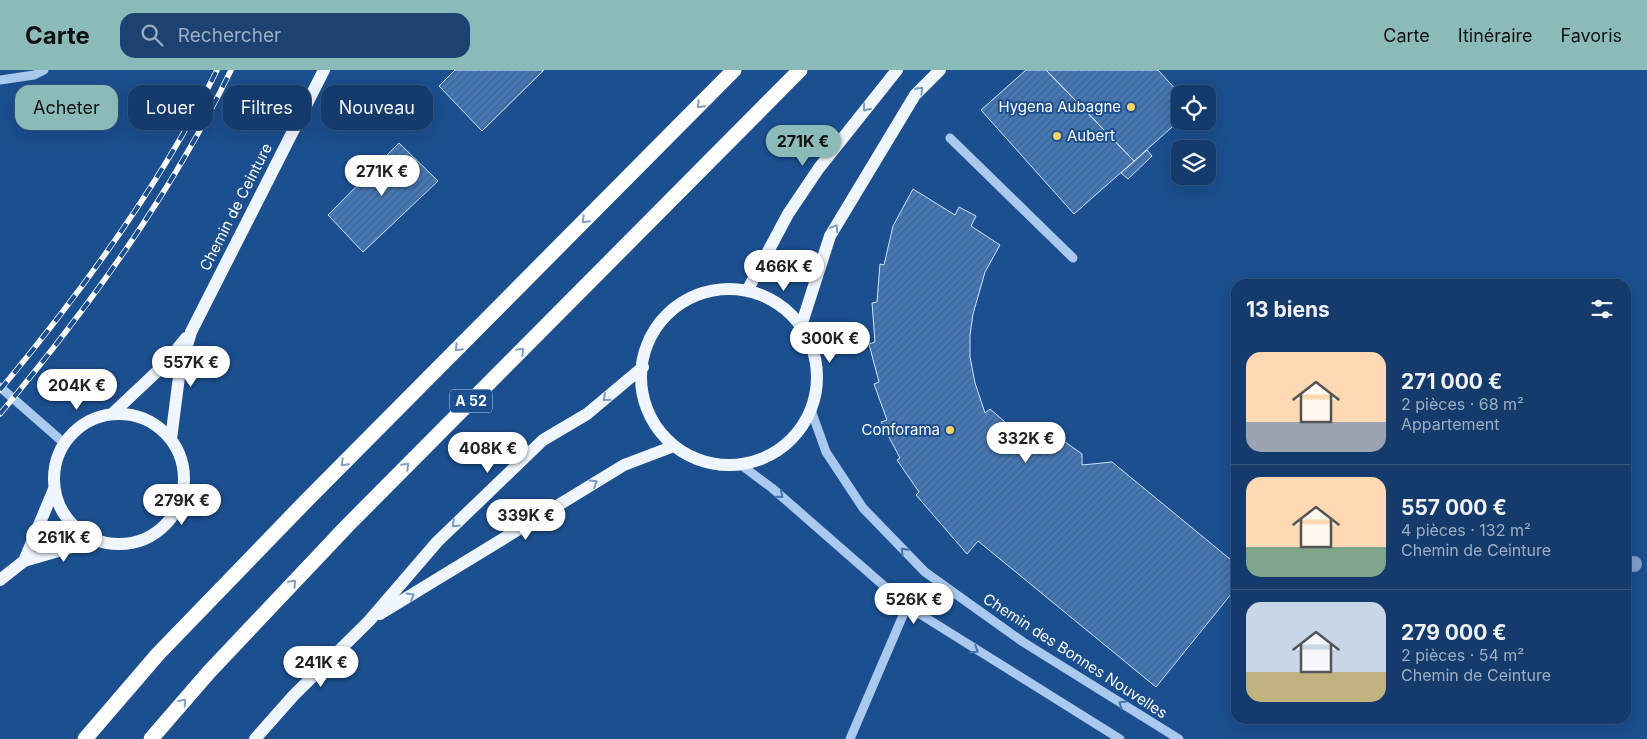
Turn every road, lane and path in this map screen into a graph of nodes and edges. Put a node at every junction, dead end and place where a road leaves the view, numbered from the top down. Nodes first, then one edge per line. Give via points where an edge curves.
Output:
1 (44, 70) edge
2 (324, 70) edge
3 (734, 70) edge
4 (800, 70) edge
5 (897, 70) edge
6 (940, 70) edge
7 (0, 80) edge
8 (950, 138) dead end
9 (1074, 258) dead end
10 (747, 291) junction
11 (802, 323) junction
12 (191, 332) junction
13 (644, 367) junction
14 (0, 387) edge
15 (811, 410) junction
16 (113, 413) junction
17 (171, 439) junction
18 (64, 443) junction
19 (674, 446) junction
20 (741, 465) junction
21 (54, 489) junction
22 (96, 540) junction
23 (24, 561) junction
24 (0, 580) edge
25 (907, 606) junction
26 (369, 621) junction
27 (86, 739) edge
28 (151, 739) edge
29 (255, 739) edge
30 (850, 739) edge
31 (1120, 739) edge
32 (1179, 739) edge

1 - 7 street via 34,75
2 - 12 main road, Chemin de Ceinture
3 -> 27 highway via 178,633
28 -> 4 highway, A 52 via 209,672 347,526
5 -> 10 main road via 819,168 788,214
11 -> 6 main road via 830,236 915,96
8 - 9 street
10 - 11 main road via 785,308
10 - 13 main road via 718,290 691,297 668,313 651,336
11 - 15 main road via 816,360 817,386
12 - 16 main road, Chemin de Ceinture via 166,364
12 - 17 main road, Chemin de Ceinture via 180,369
13 - 19 main road via 641,386 647,408 658,429
13 -> 26 main road via 587,414 543,440 436,542
14 - 18 street
15 - 20 main road via 797,434 771,456
32 -> 15 street, Chemin des Bonnes Nouvelles via 1023,642 925,572 863,508 826,452
16 - 17 main road via 134,415 155,424
16 - 18 main road via 79,425
17 - 22 main road via 181,457 184,478 181,499 171,518 156,532 137,541 116,544
18 - 21 main road via 55,465
19 - 20 main road via 698,460
26 -> 19 main road via 624,464
20 -> 25 street via 772,488
21 - 22 main road via 62,511 76,528
21 - 23 main road
22 - 23 main road
23 - 24 main road
25 - 30 street
25 -> 31 street
26 - 29 main road via 294,695

